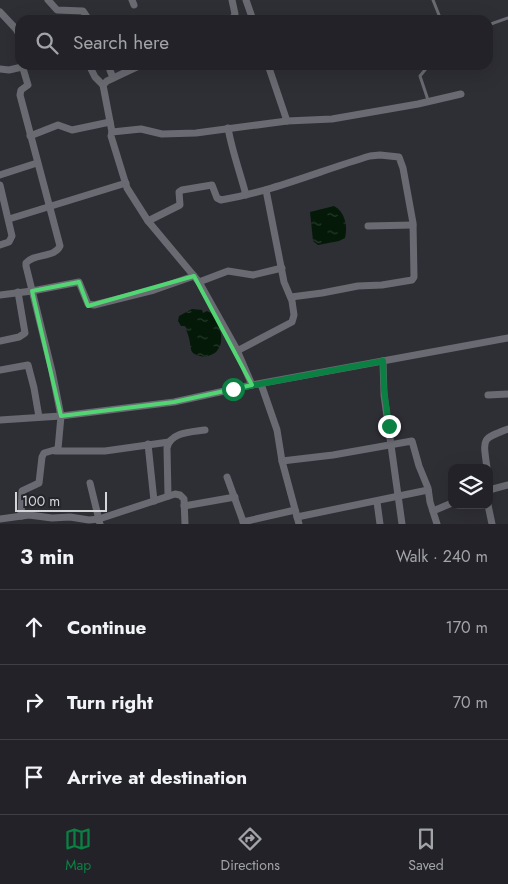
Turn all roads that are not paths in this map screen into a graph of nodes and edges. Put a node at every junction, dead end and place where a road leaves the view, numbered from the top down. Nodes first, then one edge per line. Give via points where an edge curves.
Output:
1 (48, 0) edge
2 (232, 0) edge
3 (246, 0) edge
4 (433, 0) edge
5 (56, 10) junction
6 (0, 12) edge
7 (57, 15) edge
8 (86, 15) edge
9 (234, 15) edge
10 (251, 15) edge
11 (439, 15) edge
12 (508, 18) edge
13 (493, 24) edge
14 (15, 28) edge
15 (15, 68) edge
16 (0, 69) edge
17 (23, 70) edge
18 (91, 70) edge
19 (110, 70) edge
20 (131, 70) edge
21 (270, 70) edge
22 (425, 70) edge
23 (114, 78) junction
24 (103, 85) junction
25 (461, 94) dead end
26 (428, 102) junction
27 (287, 121) junction
28 (110, 122) junction
29 (228, 128) junction
30 (112, 132) junction
31 (30, 136) junction
32 (37, 163) junction
33 (0, 175) edge
34 (126, 183) junction
35 (0, 185) edge
36 (266, 190) junction
37 (246, 195) junction
38 (2, 196) edge
39 (50, 207) junction
40 (9, 219) junction
41 (148, 221) junction
42 (413, 225) junction
43 (368, 226) dead end
44 (0, 245) edge
45 (282, 268) junction
46 (196, 279) junction
47 (32, 291) junction
48 (18, 292) junction
49 (0, 295) edge
50 (291, 297) junction
51 (508, 338) edge
52 (0, 341) edge
53 (237, 351) junction
54 (383, 361) junction
55 (0, 370) edge
56 (261, 384) junction
57 (252, 385) junction
58 (508, 394) edge
59 (488, 395) dead end
60 (61, 416) junction
61 (39, 417) junction
62 (0, 420) edge
63 (508, 429) edge
64 (205, 430) dead end
65 (169, 442) junction
66 (148, 444) junction
67 (392, 446) junction
68 (54, 451) junction
69 (282, 461) junction
70 (487, 464) edge
71 (227, 477) dead end
72 (90, 483) dead end
73 (508, 485) edge
74 (493, 488) edge
75 (428, 490) junction
76 (168, 496) junction
77 (235, 497) junction
78 (400, 497) junction
79 (154, 501) junction
80 (377, 502) junction
81 (448, 505) edge
82 (184, 506) junction
83 (489, 509) edge
84 (433, 511) junction
85 (22, 516) junction
86 (297, 517) edge
87 (0, 519) edge
88 (100, 522) edge
89 (244, 523) edge
90 (186, 524) edge
91 (380, 524) edge
92 (402, 524) edge
93 (437, 524) edge
94 (492, 524) edge

1 - 5 street
2 - 9 street
3 - 10 street
4 - 11 lane
5 - 7 street
5 - 8 street via 83,11
6 - 14 street
12 - 13 lane
15 - 16 street
17 - 31 street via 28,85 20,95
18 - 24 street
19 - 23 street
20 - 23 street
21 - 27 street
22 - 26 lane via 420,76
23 - 24 street
24 - 28 street
25 - 26 street
26 - 27 street via 349,117
27 - 29 street
28 - 30 street
28 - 31 street via 72,130 58,124
29 - 30 street via 169,134 141,129
29 - 37 street
30 - 34 street
31 - 32 street
32 - 33 street
32 - 39 street
34 - 39 street
34 - 41 street
35 - 38 street
36 - 37 street
36 - 42 street via 370,156 395,155 402,161
36 - 45 street
37 - 41 street via 219,199 212,185 182,190 179,192 180,205
38 - 40 street
39 - 40 street
39 - 47 street via 59,248 28,260 26,266
40 - 44 street via 12,239
41 - 46 street
42 - 43 street
42 - 50 street via 412,280
45 - 46 street via 253,275 228,271
45 - 50 street
46 - 47 street via 94,305 88,304 78,282
46 - 53 street
47 - 48 street
47 - 60 street
48 - 49 street
48 - 52 street via 25,333
50 - 53 street via 294,321
51 - 54 street
53 - 57 street
54 - 56 street
54 - 67 street via 384,395
55 - 61 street via 28,365
56 - 57 street
56 - 69 street via 277,430
57 - 60 street via 174,402
58 - 59 street
60 - 61 street
60 - 68 street via 59,444
61 - 62 street
63 - 70 street via 487,437
64 - 65 street via 178,435
65 - 66 street
65 - 76 street
66 - 68 street via 105,451
66 - 79 street
67 - 69 street
67 - 75 street via 412,441
67 - 78 street
68 - 85 street via 42,455 39,483 22,491
69 - 86 street
71 - 77 street
72 - 88 street
73 - 74 street
75 - 78 street
75 - 84 street
76 - 79 street
76 - 82 street via 182,496
77 - 82 street
77 - 89 street
78 - 80 street
78 - 92 street
79 - 88 street
80 - 86 street
80 - 91 street
81 - 84 street
82 - 90 street
83 - 94 street
84 - 93 street
85 - 87 street
85 - 88 street via 70,517
86 - 89 street

